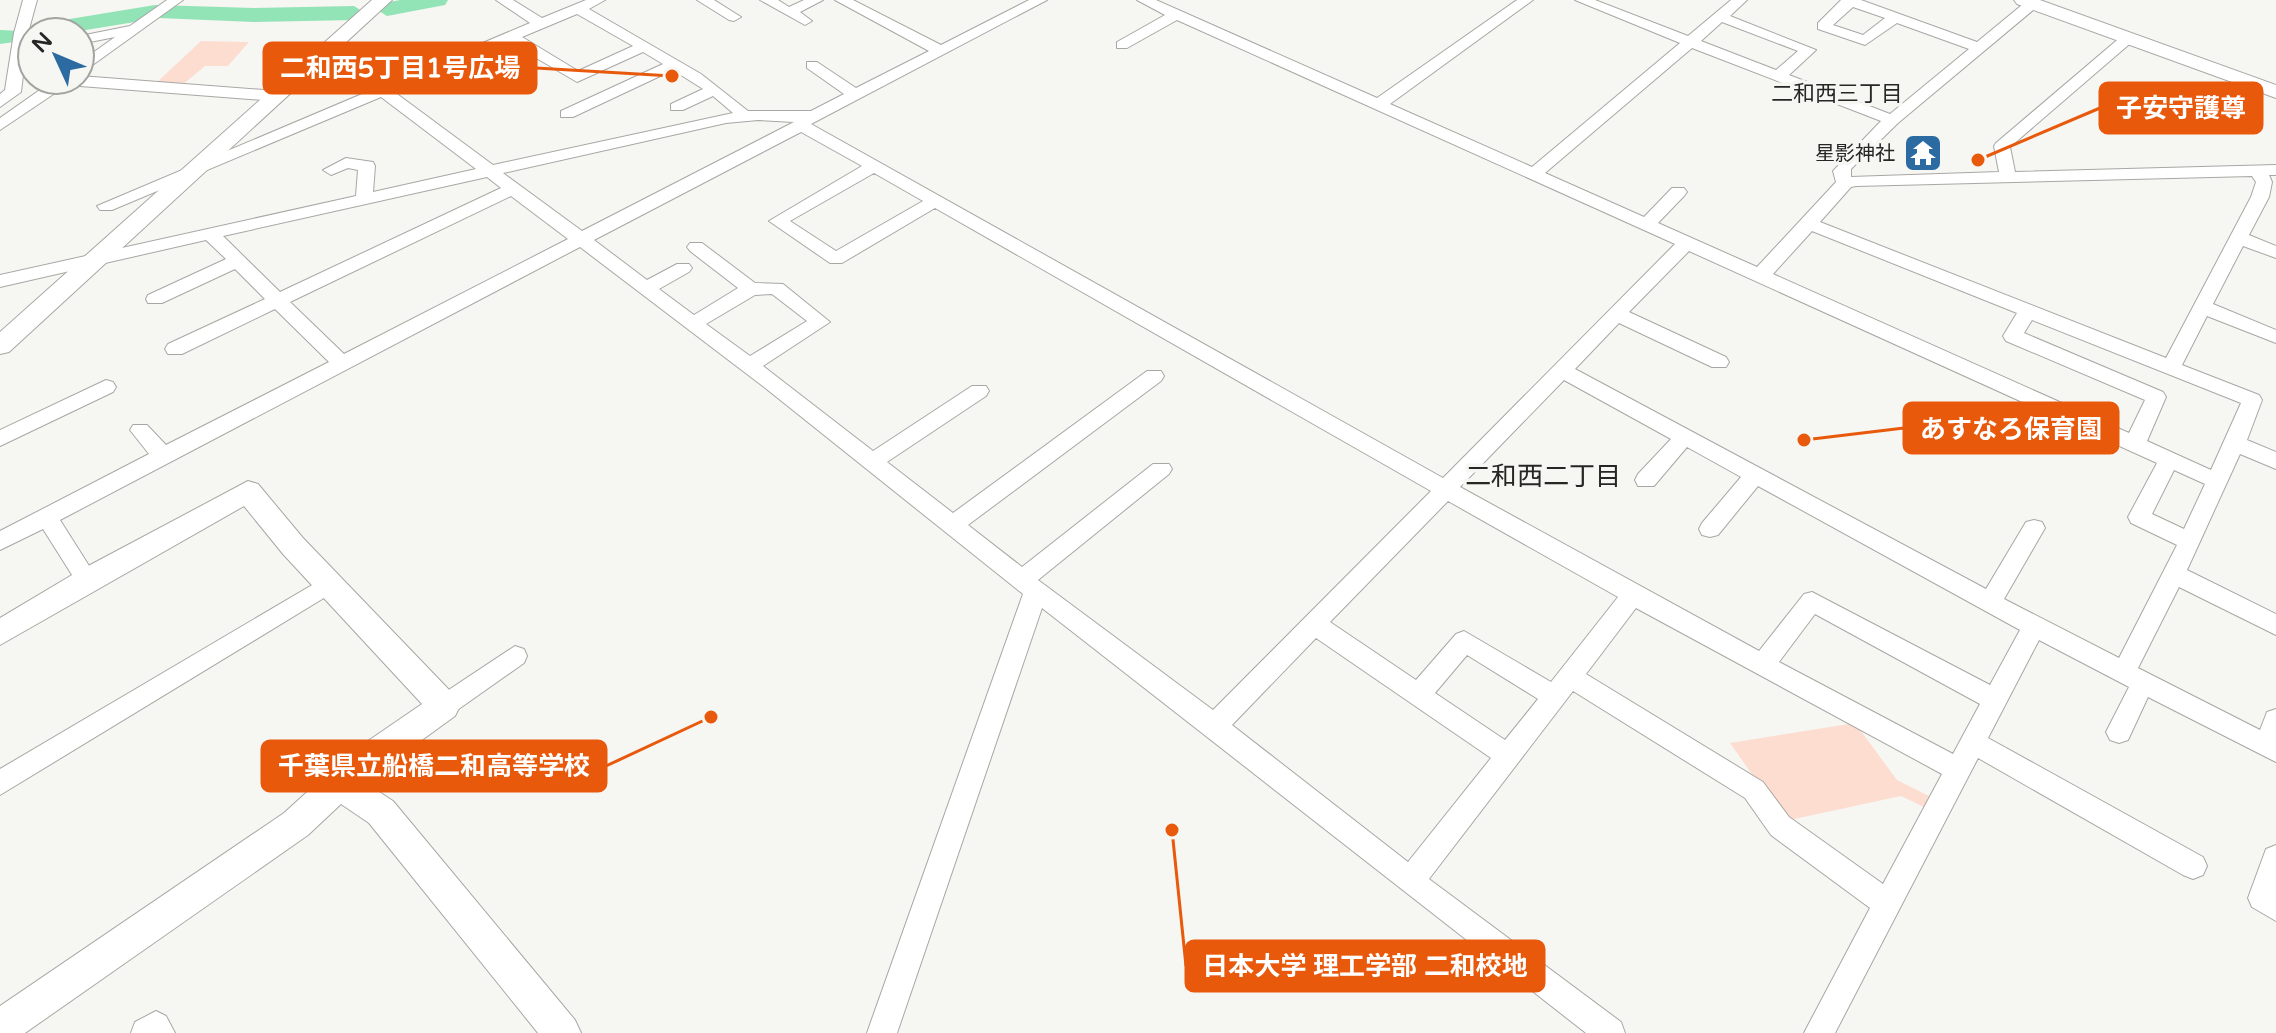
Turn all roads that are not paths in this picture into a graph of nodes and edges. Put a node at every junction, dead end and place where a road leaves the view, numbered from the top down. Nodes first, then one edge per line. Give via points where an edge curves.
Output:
1 (176, 0) edge
2 (383, 0) edge
3 (503, 0) edge
4 (598, 0) edge
5 (704, 0) edge
6 (767, 0) edge
7 (816, 0) edge
8 (842, 0) edge
9 (1040, 0) edge
10 (1144, 0) edge
11 (1526, 0) edge
12 (1582, 0) edge
13 (1740, 0) edge
14 (1850, 0) edge
15 (2028, 2) edge
16 (578, 9) junction
17 (789, 12) junction
18 (1176, 15) junction
19 (734, 17) dead end
20 (1721, 17) junction
21 (1895, 17) junction
22 (805, 21) dead end
23 (541, 24) junction
24 (137, 28) junction
25 (96, 37) edge
26 (511, 37) junction
27 (2128, 38) junction
28 (1690, 42) junction
29 (1122, 45) dead end
30 (16, 47) edge
31 (643, 47) junction
32 (1981, 48) junction
33 (941, 51) junction
34 (96, 57) edge
35 (0, 60) edge
36 (672, 65) junction
37 (812, 65) dead end
38 (1778, 76) junction
39 (16, 77) edge
40 (96, 82) edge
41 (714, 90) junction
42 (383, 91) junction
43 (2276, 92) edge
44 (856, 95) junction
45 (42, 96) edge
46 (277, 96) junction
47 (0, 102) edge
48 (1378, 105) junction
49 (677, 107) dead end
50 (567, 114) dead end
51 (744, 116) junction
52 (1892, 120) junction
53 (804, 121) junction
54 (0, 125) edge
55 (875, 166) junction
56 (195, 170) junction
57 (331, 170) dead end
58 (2267, 170) edge
59 (490, 171) junction
60 (1533, 175) junction
61 (2010, 176) junction
62 (1845, 183) junction
63 (512, 189) junction
64 (1678, 192) dead end
65 (2268, 198) edge
66 (364, 199) junction
67 (935, 201) junction
68 (106, 206) dead end
69 (1810, 224) junction
70 (1645, 226) junction
71 (209, 233) junction
72 (2239, 238) junction
73 (580, 240) junction
74 (1685, 244) junction
75 (696, 247) dead end
76 (2276, 252) edge
77 (96, 259) junction
78 (237, 261) junction
79 (683, 268) dead end
80 (1756, 274) junction
81 (0, 281) edge
82 (644, 289) junction
83 (751, 289) junction
84 (155, 299) dead end
85 (277, 300) junction
86 (2201, 306) junction
87 (2028, 311) junction
88 (1617, 314) junction
89 (692, 324) junction
90 (2276, 337) edge
91 (0, 346) edge
92 (175, 349) dead end
93 (1719, 362) dead end
94 (342, 363) junction
95 (748, 366) junction
96 (2171, 367) junction
97 (1561, 370) junction
98 (1154, 376) dead end
99 (106, 387) dead end
100 (979, 391) dead end
101 (140, 430) dead end
102 (1684, 437) junction
103 (0, 439) edge
104 (2135, 444) junction
105 (2237, 444) junction
106 (163, 456) junction
107 (2169, 459) junction
108 (2276, 461) edge
109 (872, 462) junction
110 (1161, 469) dead end
111 (1755, 475) junction
112 (1646, 480) dead end
113 (2217, 481) junction
114 (1447, 488) junction
115 (47, 517) junction
116 (953, 525) junction
117 (2034, 528) dead end
118 (1710, 529) dead end
119 (0, 541) edge
120 (2191, 542) junction
121 (2176, 575) junction
122 (87, 580) junction
123 (329, 584) junction
124 (1029, 585) junction
125 (1633, 595) junction
126 (1990, 602) junction
127 (1314, 624) junction
128 (2276, 625) edge
129 (2034, 626) junction
130 (0, 633) edge
131 (515, 656) dead end
132 (1763, 665) junction
133 (2134, 677) junction
134 (1562, 686) junction
135 (1418, 695) junction
136 (1995, 700) junction
137 (444, 706) junction
138 (2276, 720) edge
139 (1211, 723) junction
140 (2119, 732) dead end
141 (1973, 742) junction
142 (2271, 748) edge
143 (1507, 755) junction
144 (1958, 770) junction
145 (0, 783) edge
146 (340, 784) junction
147 (2276, 858) edge
148 (2193, 866) dead end
149 (1410, 881) junction
150 (1887, 904) junction
151 (2276, 908) edge
152 (0, 1028) edge
153 (146, 1033) edge
154 (160, 1033) edge
155 (562, 1033) edge
156 (882, 1033) edge
157 (1610, 1033) edge
158 (1819, 1033) edge

1 - 24 street
2 - 46 street
3 - 23 street
4 - 16 street
5 - 19 street
6 - 17 street
7 - 17 street
8 - 33 street
9 - 33 street
10 - 18 street
11 - 48 street
12 - 28 street
13 - 20 street
14 - 21 street
14 - 21 street via 1823,26 1865,41
15 - 27 street
15 - 32 street
16 - 23 street
16 - 31 street
17 - 22 street
18 - 29 street
18 - 48 street
20 - 28 street
20 - 38 street via 1809,50
21 - 32 street
23 - 26 street
24 - 25 street
24 - 34 street
26 - 31 street via 577,77
26 - 42 street
27 - 43 street
27 - 61 street via 2002,146
28 - 38 street
28 - 60 street
30 - 35 street
31 - 36 street
32 - 52 street
33 - 44 street
36 - 41 street
36 - 50 street
37 - 44 street
38 - 52 street
39 - 47 street via 13,92
40 - 46 street
41 - 49 street
41 - 51 street
42 - 56 street
42 - 59 street
44 - 53 street
45 - 54 street
46 - 56 street
48 - 60 street
51 - 53 street
51 - 59 street
52 - 62 street via 1844,166
53 - 55 street
53 - 73 street
55 - 67 street
55 - 67 street via 778,221 836,259
56 - 68 street
56 - 77 street
57 - 66 street via 346,163 367,166
58 - 61 street
58 - 65 street
59 - 63 street
59 - 66 street
60 - 70 street
61 - 62 street
62 - 69 street
63 - 73 street
63 - 85 street
64 - 70 street
65 - 72 street
66 - 71 street
67 - 114 street
69 - 80 street via 1767,270
69 - 87 street
70 - 74 street
71 - 77 street
71 - 78 street
72 - 76 street
72 - 86 street
73 - 82 street
73 - 94 street
74 - 80 street
74 - 88 street
75 - 83 street
77 - 81 street
77 - 91 street
78 - 84 street
78 - 85 street
79 - 82 street
80 - 104 street
82 - 89 street
83 - 89 street
83 - 95 street via 776,288 820,322
85 - 92 street
85 - 94 street
86 - 90 street
86 - 96 street
87 - 96 street
87 - 104 street via 2013,336 2156,397
88 - 93 street
88 - 97 street
89 - 95 street
94 - 106 street
95 - 109 street
96 - 105 street via 2252,400
97 - 102 street
97 - 114 street
98 - 116 street
99 - 103 street
100 - 109 street
101 - 106 street
102 - 111 street
102 - 112 street
104 - 107 street
105 - 108 street
105 - 113 street
106 - 115 street
107 - 113 street
107 - 120 street via 2139,517
109 - 116 street
110 - 124 street
111 - 118 street
111 - 126 street
113 - 120 street
114 - 125 street
114 - 127 street
115 - 119 street
115 - 122 street
116 - 124 street
117 - 126 street
120 - 121 street
121 - 128 street
121 - 133 street
122 - 123 street via 248,491
122 - 130 street
123 - 137 street
123 - 145 street
124 - 139 street
124 - 156 street
125 - 132 street
125 - 134 street
126 - 129 street
127 - 135 street
127 - 139 street via 1219,721
129 - 133 street
129 - 136 street
131 - 137 street
132 - 136 street via 1812,601
132 - 144 street
133 - 140 street
133 - 142 street
134 - 135 street via 1464,641
134 - 143 street
134 - 150 street via 1754,790 1780,826
135 - 143 street
136 - 141 street
137 - 146 street
138 - 142 street
139 - 149 street
141 - 144 street
141 - 148 street
143 - 149 street
144 - 150 street
146 - 152 street via 296,824
146 - 155 street via 381,812
147 - 151 street via 2262,898
149 - 157 street
150 - 158 street
153 - 154 street via 156,1026

